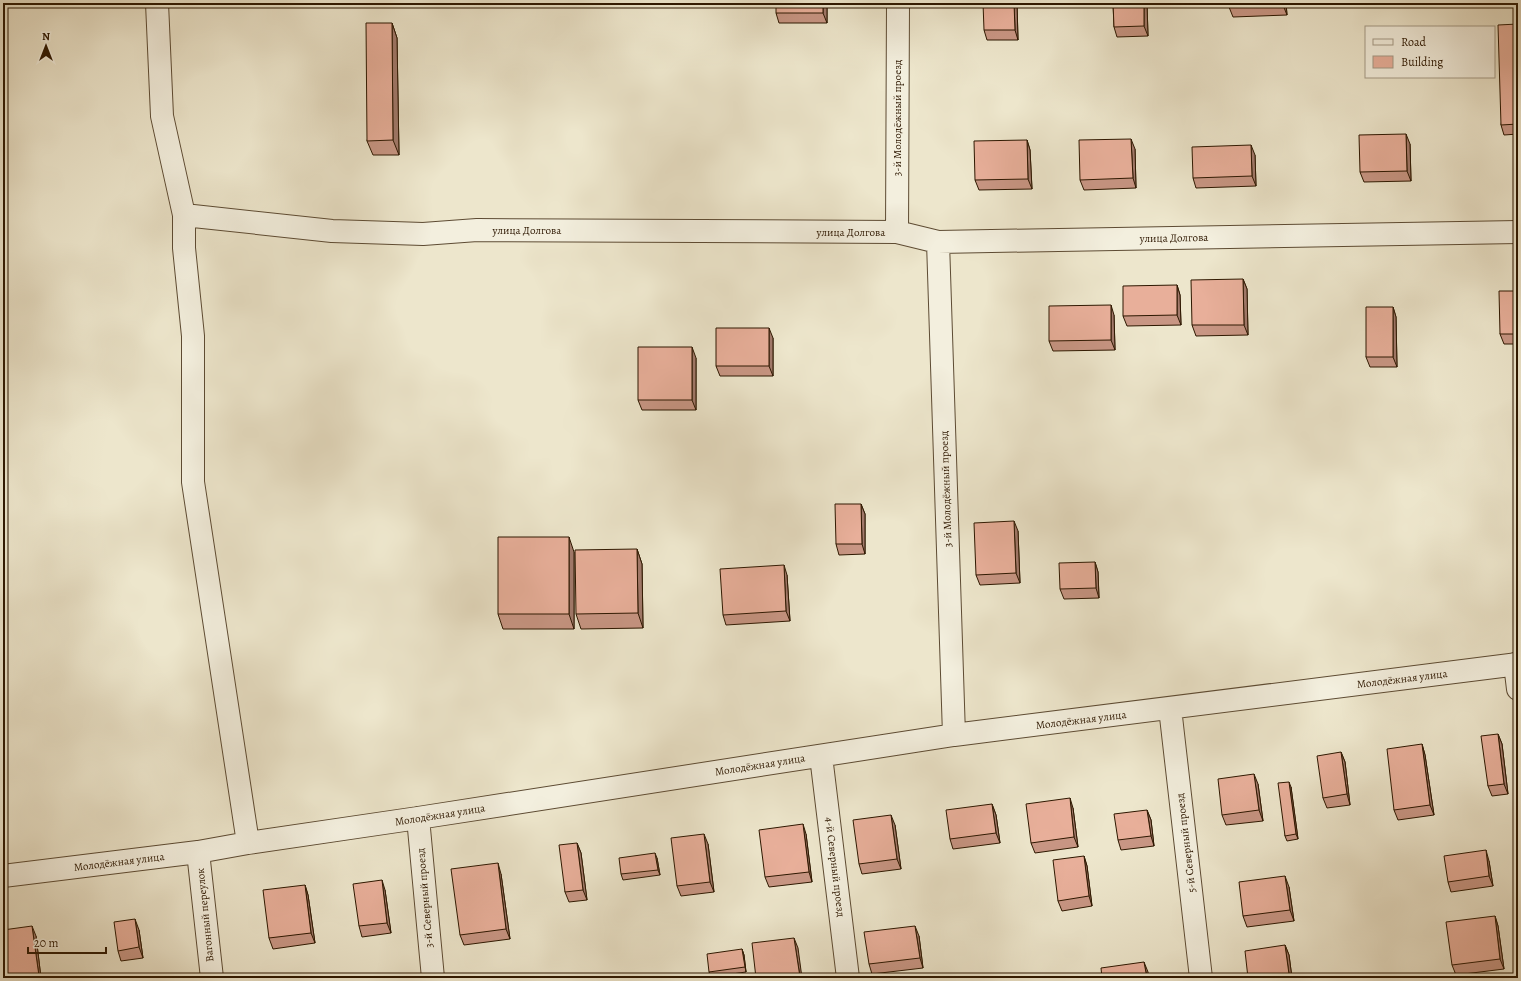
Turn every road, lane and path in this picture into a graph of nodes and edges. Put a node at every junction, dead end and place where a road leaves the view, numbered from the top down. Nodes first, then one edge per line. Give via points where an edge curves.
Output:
1 (156, 3) edge
2 (898, 3) edge
3 (184, 215) junction
4 (897, 232) junction
5 (1518, 232) edge
6 (938, 242) junction
7 (1516, 664) edge
8 (1518, 689) edge
9 (1170, 708) junction
10 (954, 735) junction
11 (821, 756) junction
12 (418, 818) junction
13 (248, 842) junction
14 (198, 852) junction
15 (3, 876) edge
16 (212, 978) edge
17 (433, 978) edge
18 (848, 978) edge
19 (1201, 978) edge

1 - 3 street via 162,116
2 - 4 street, 3-й Молодёжный проезд
3 - 4 street, улица Долгова via 332,231 423,234 477,230
3 - 13 street via 184,248 193,336 193,482
4 - 6 street, улица Долгова
5 - 6 street, улица Долгова
6 - 10 street, 3-й Молодёжный проезд
7 - 8 street
7 - 9 street, Молодёжная улица
9 - 10 street, Молодёжная улица
9 - 19 street, 5-й Северный проезд
10 - 11 street, Молодёжная улица
11 - 12 street, Молодёжная улица
11 - 18 street, 4-й Северный проезд
12 - 13 street, Молодёжная улица
12 - 17 street, 3-й Северный проезд
13 - 14 street, Молодёжная улица
14 - 15 street, Молодёжная улица
14 - 16 street, Вагонный переулок

